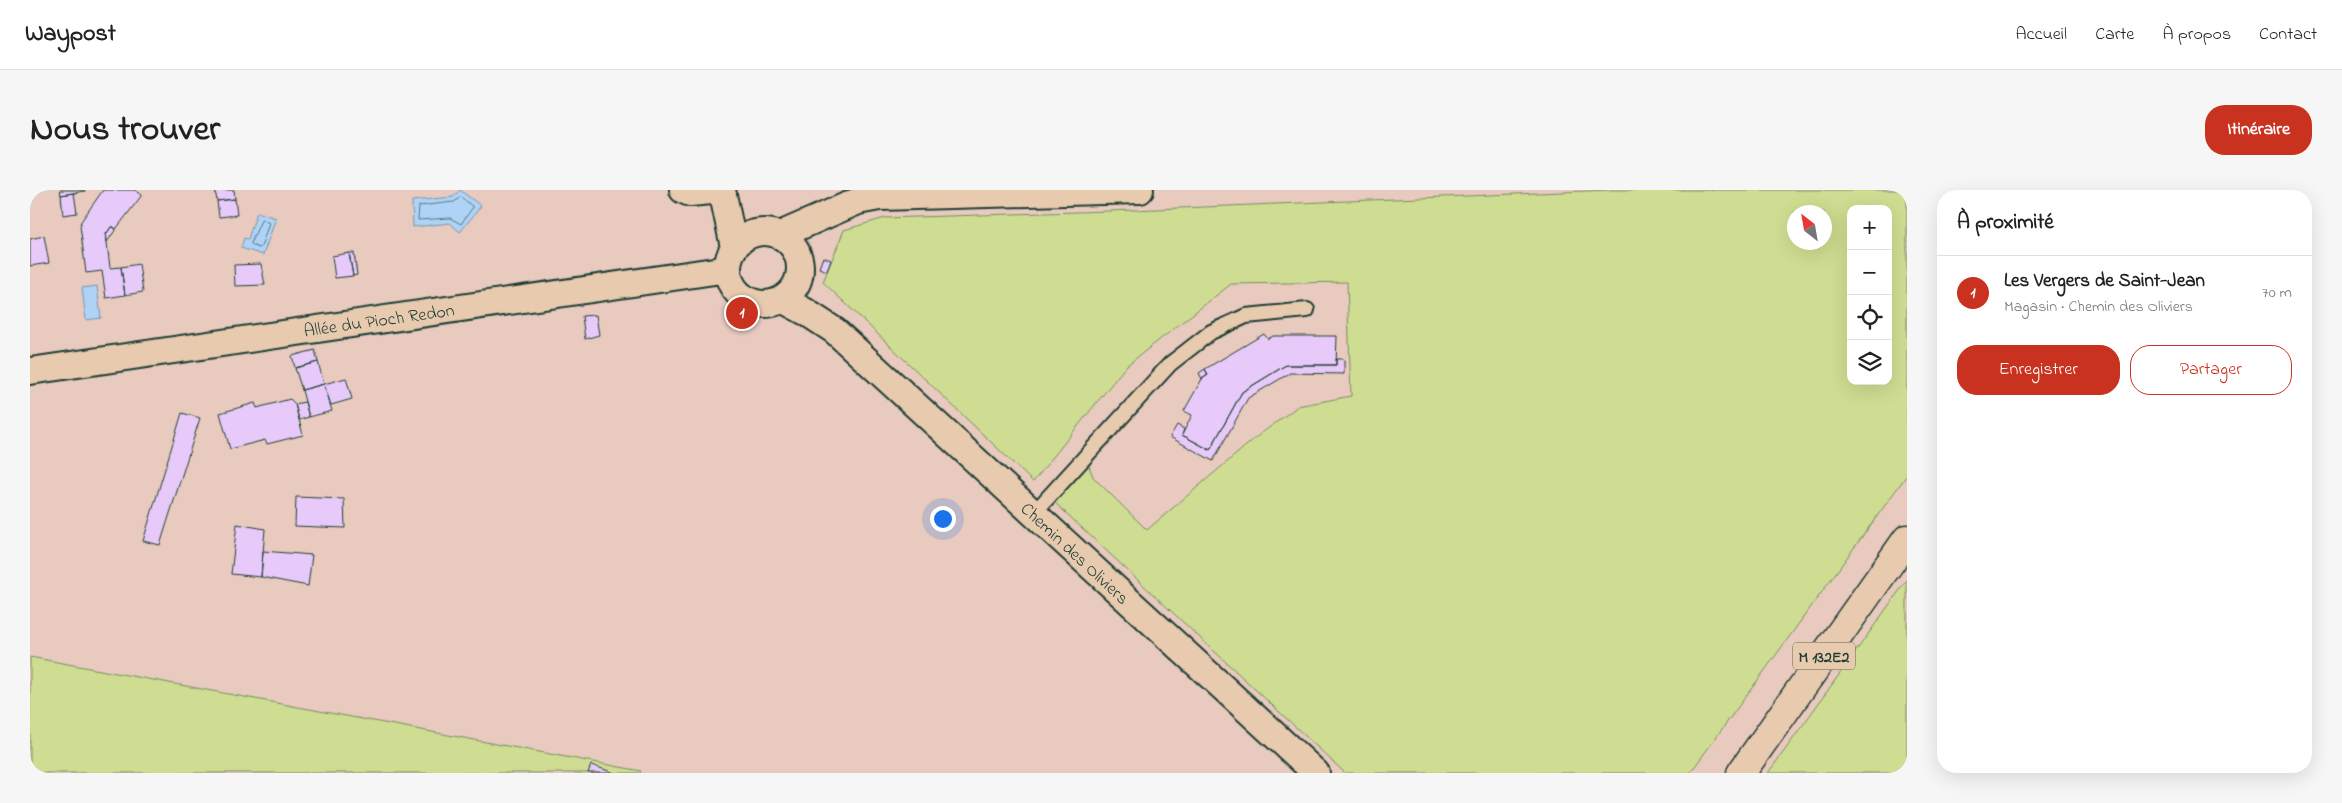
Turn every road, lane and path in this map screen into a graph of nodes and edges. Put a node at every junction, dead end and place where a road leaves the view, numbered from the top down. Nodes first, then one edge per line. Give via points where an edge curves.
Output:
1 (683, 190) edge
2 (722, 190) edge
3 (1140, 190) edge
4 (834, 212) junction
5 (768, 234) junction
6 (731, 258) junction
7 (799, 270) junction
8 (782, 299) junction
9 (1307, 310) dead end
10 (835, 332) junction
11 (30, 371) edge
12 (1033, 514) junction
13 (1907, 539) edge
14 (1316, 773) edge
15 (1741, 773) edge

1 - 2 street via 690,193
2 - 5 street, Chemin des Oliviers
2 - 6 street
3 - 4 street via 879,197 858,201
4 - 5 street
4 - 7 street
5 - 6 street via 748,236
5 - 7 street, Chemin des Oliviers via 793,247
6 - 8 street via 732,284 742,297 763,304
6 - 11 street, Allée du Pioch Redon
7 - 8 street via 789,293
7 - 10 street, Chemin des Oliviers
8 - 10 street, Chemin des Oliviers
9 - 12 lane via 1246,316 1204,338 1170,364
10 - 12 street, Chemin des Oliviers
12 - 14 street, Chemin des Oliviers
13 - 15 main road, M 132E2

